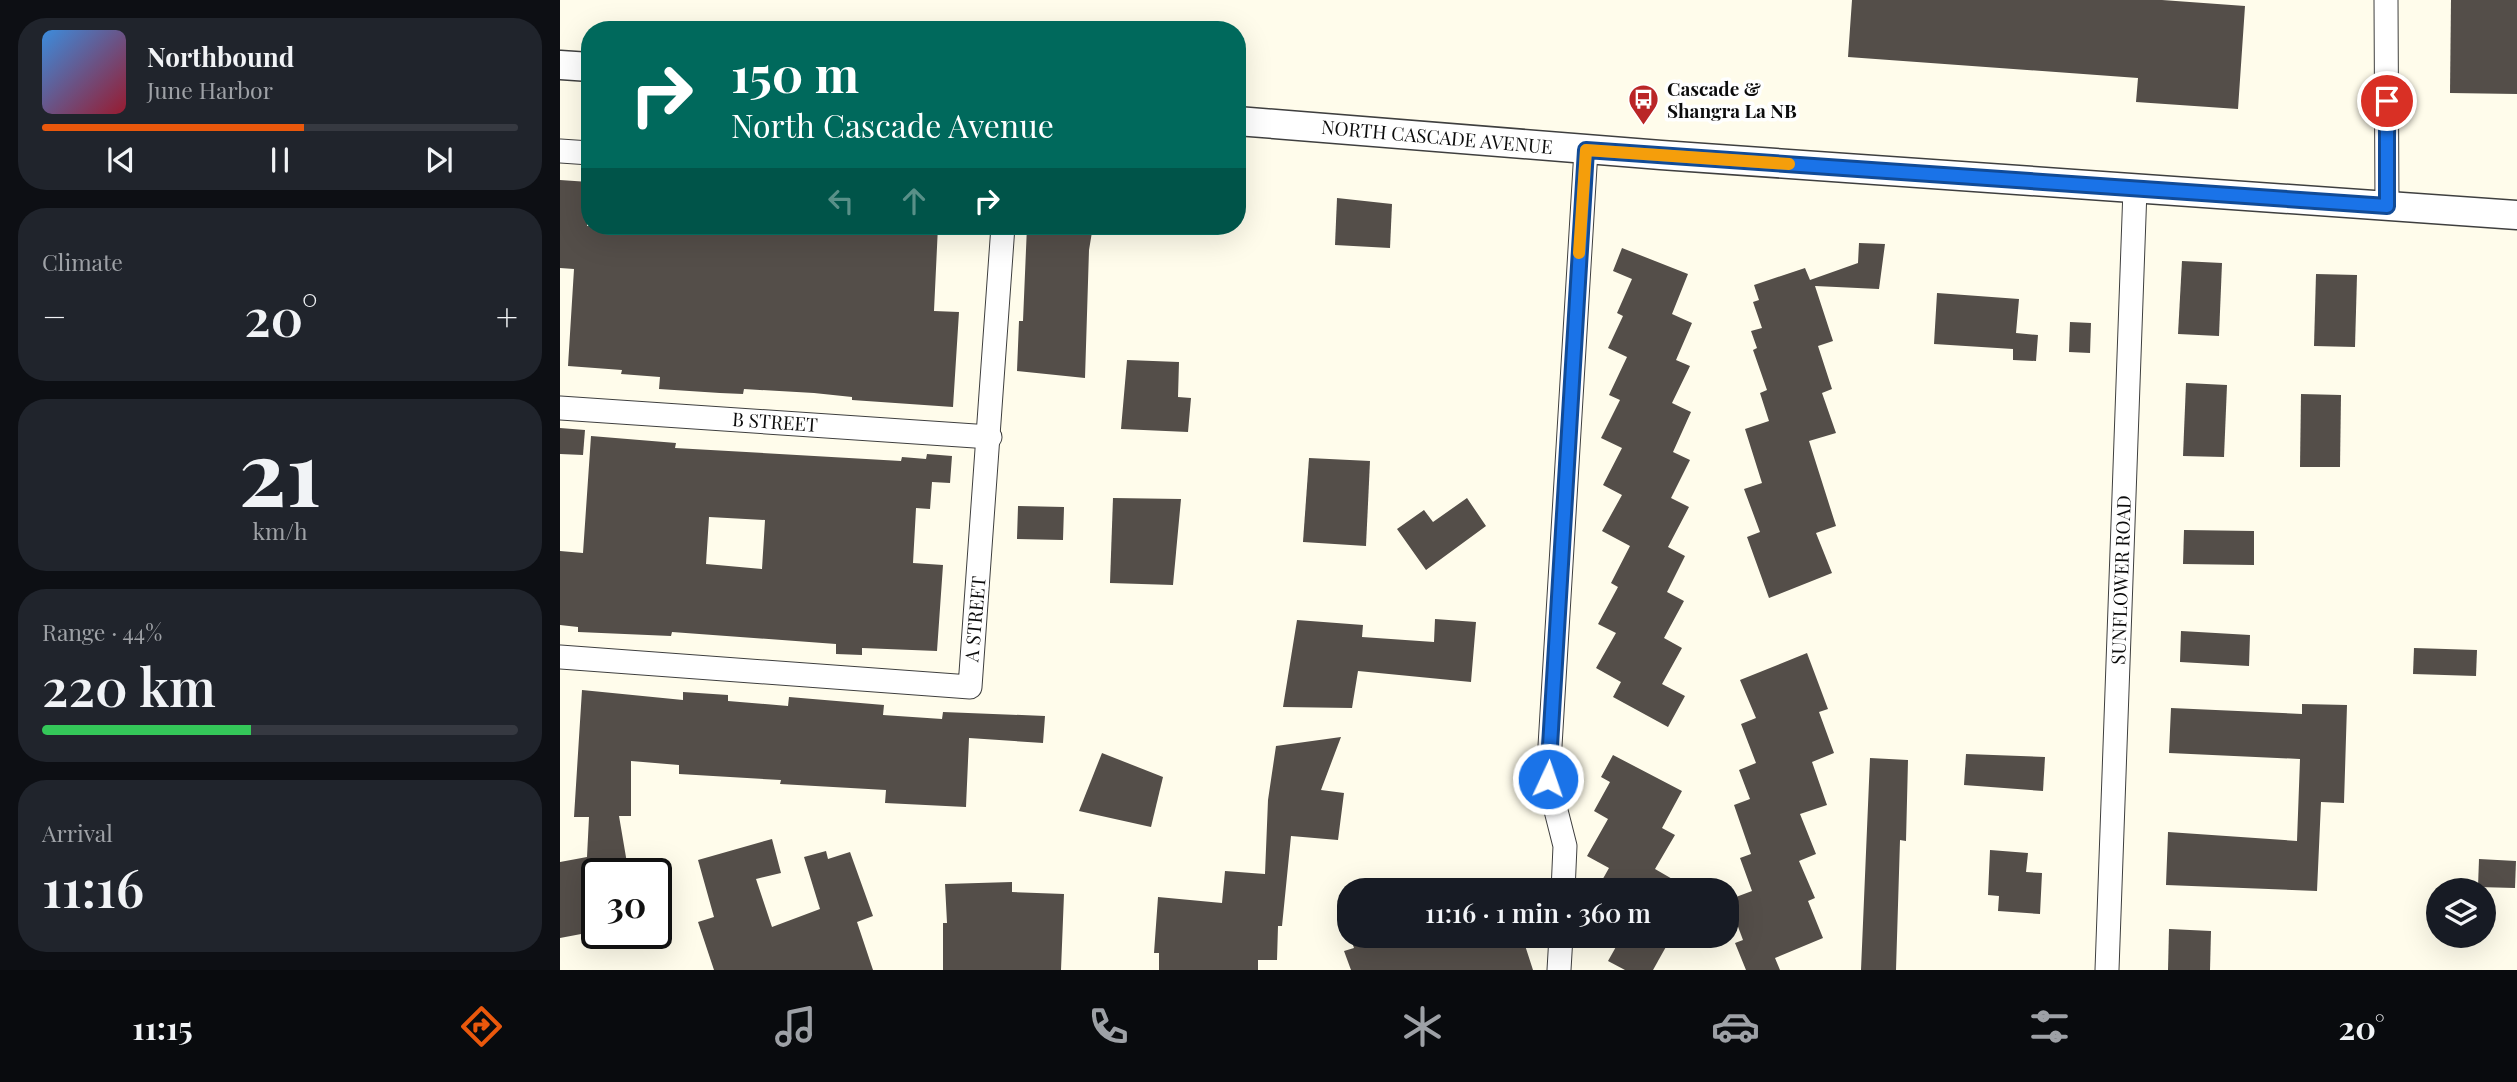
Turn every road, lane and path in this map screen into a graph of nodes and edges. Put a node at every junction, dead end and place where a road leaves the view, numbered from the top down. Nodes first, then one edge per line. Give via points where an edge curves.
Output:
1 (2386, 0) edge
2 (560, 65) edge
3 (581, 66) edge
4 (1246, 122) edge
5 (1586, 150) junction
6 (560, 151) edge
7 (581, 152) edge
8 (2135, 189) junction
9 (2387, 206) junction
10 (2517, 215) edge
11 (1002, 235) edge
12 (560, 408) edge
13 (990, 437) junction
14 (560, 657) edge
15 (1564, 878) edge
16 (1560, 948) edge
17 (1559, 970) edge
18 (2107, 970) edge

1 - 9 street
2 - 3 street
4 - 5 street, NORTH CASCADE AVENUE
5 - 8 street, NORTH CASCADE AVENUE
5 - 15 street via 1548,779 1565,846
6 - 7 street
8 - 9 street, NORTH CASCADE AVENUE
8 - 18 street, SUNFLOWER ROAD
9 - 10 street, NORTH CASCADE AVENUE
11 - 13 street, A STREET
12 - 13 street, B STREET
13 - 14 street, A STREET via 970,687
16 - 17 street

